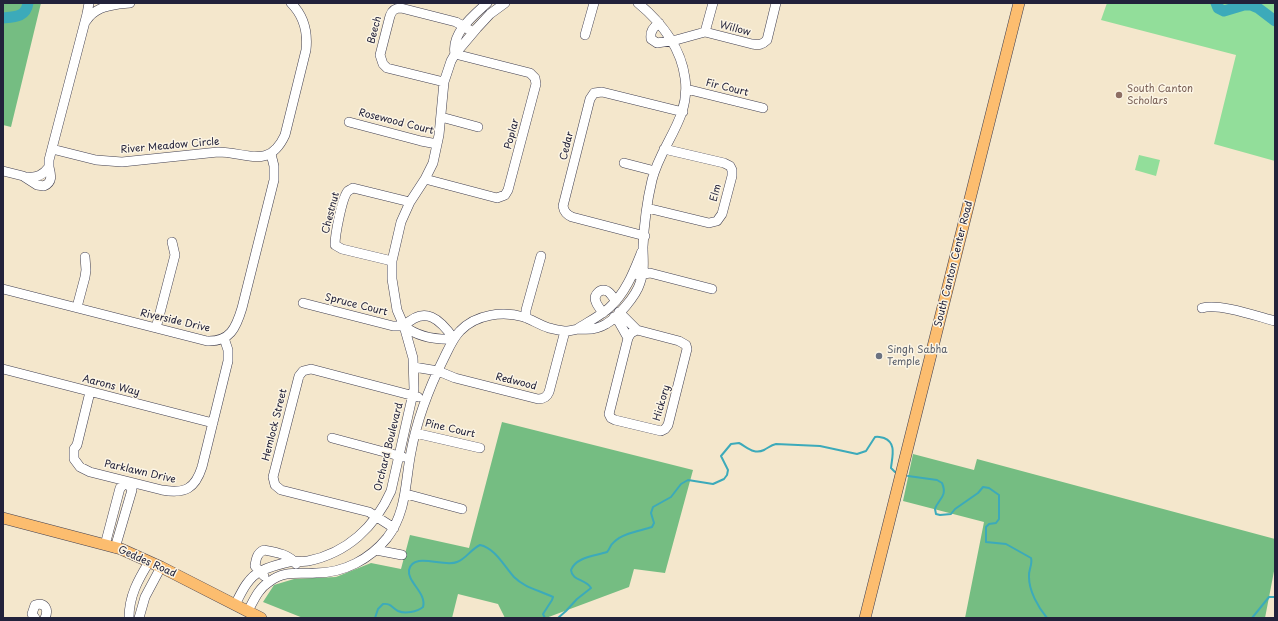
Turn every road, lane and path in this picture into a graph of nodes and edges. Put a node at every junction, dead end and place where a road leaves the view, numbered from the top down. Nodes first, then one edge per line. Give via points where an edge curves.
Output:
1 (89, 3) edge
2 (130, 3) edge
3 (291, 3) edge
4 (487, 3) edge
5 (505, 3) edge
6 (594, 3) edge
7 (638, 3) edge
8 (713, 3) edge
9 (776, 3) edge
10 (1019, 3) edge
11 (117, 4) edge
12 (649, 7) edge
13 (494, 11) junction
14 (85, 22) junction
15 (659, 23) junction
16 (464, 26) junction
17 (473, 32) junction
18 (705, 32) junction
19 (586, 35) dead end
20 (671, 40) junction
21 (455, 54) junction
22 (444, 82) junction
23 (686, 89) junction
24 (763, 108) dead end
25 (683, 112) junction
26 (441, 117) junction
27 (349, 122) dead end
28 (478, 127) dead end
29 (437, 144) junction
30 (52, 149) junction
31 (664, 149) junction
32 (270, 154) junction
33 (624, 163) dead end
34 (3, 171) edge
35 (654, 171) junction
36 (425, 179) junction
37 (410, 202) junction
38 (647, 208) junction
39 (645, 236) junction
40 (172, 242) dead end
41 (643, 248) junction
42 (540, 256) dead end
43 (85, 257) dead end
44 (392, 261) junction
45 (632, 273) junction
46 (643, 275) junction
47 (3, 289) edge
48 (712, 289) dead end
49 (616, 301) junction
50 (303, 303) dead end
51 (77, 307) junction
52 (1202, 308) dead end
53 (606, 310) junction
54 (616, 315) junction
55 (526, 318) junction
56 (1275, 321) edge
57 (404, 326) junction
58 (156, 328) junction
59 (577, 329) junction
60 (636, 330) junction
61 (565, 331) junction
62 (224, 338) junction
63 (628, 338) junction
64 (454, 339) junction
65 (414, 367) junction
66 (3, 369) edge
67 (438, 370) junction
68 (90, 392) junction
69 (413, 396) junction
70 (426, 399) junction
71 (213, 423) junction
72 (415, 433) junction
73 (332, 438) dead end
74 (480, 448) dead end
75 (398, 456) junction
76 (410, 458) junction
77 (127, 482) junction
78 (406, 494) junction
79 (462, 509) dead end
80 (377, 517) junction
81 (3, 518) edge
82 (394, 528) junction
83 (110, 546) junction
84 (376, 550) junction
85 (402, 554) dead end
86 (294, 561) junction
87 (149, 562) junction
88 (161, 567) junction
89 (260, 571) junction
90 (297, 572) junction
91 (268, 582) junction
92 (235, 605) junction
93 (248, 611) junction
94 (35, 618) edge
95 (45, 618) edge
96 (129, 618) edge
97 (139, 618) edge
98 (261, 618) edge
99 (865, 618) edge

1 - 14 street
2 - 11 street
3 - 32 street via 305,25 306,50 285,135 278,148
4 - 13 street
4 - 16 street, Orchard Boulevard
5 - 13 street, Orchard Boulevard
6 - 19 street
7 - 12 street
8 - 18 street, Willow
9 - 18 street, Willow via 769,36 764,44 752,44
10 - 99 main road, South Canton Center Road
11 - 14 street via 100,8
12 - 15 street
13 - 17 street, Orchard Boulevard
14 - 30 street
15 - 20 street
15 - 20 street, Willow via 650,33 651,39 657,43
16 - 17 street
16 - 21 street, Orchard Boulevard via 455,42
16 - 22 street, Beech via 401,8 395,9 390,15 380,55 383,64 387,68
17 - 21 street, Orchard Boulevard
18 - 20 street, Willow
20 - 23 street via 682,65
21 - 22 street, Orchard Boulevard
21 - 36 street, Poplar via 530,73 536,84 505,195 497,198
22 - 26 street, Orchard Boulevard
23 - 24 street, Fir Court
23 - 25 street
25 - 31 street
25 - 39 street, Cedar via 602,92 594,94 590,99 564,210 572,217
26 - 28 street
26 - 29 street, Orchard Boulevard
27 - 29 street, Rosewood Court
29 - 36 street, Orchard Boulevard via 433,163
30 - 32 street, River Meadow Circle via 96,160 122,162 218,152 256,158
30 - 34 street via 49,167 51,178 44,186 37,185 27,177
31 - 35 street
31 - 38 street, Elm via 730,166 732,174 722,214 717,221 709,223
32 - 62 street via 274,166 274,180 242,308 236,327
33 - 35 street
35 - 38 street
36 - 37 street, Orchard Boulevard
37 - 44 street, Orchard Boulevard via 401,222
37 - 44 street, Chestnut via 353,188 347,192 344,200 334,244 342,249
38 - 39 street
39 - 41 street
40 - 58 street via 175,255
41 - 45 street
41 - 46 street
42 - 55 street
43 - 51 street via 85,277
44 - 57 street, Orchard Boulevard via 393,295
45 - 46 street
45 - 49 street
46 - 48 street via 650,273
46 - 54 street via 635,294
47 - 51 street, Riverside Drive
49 - 53 street
49 - 53 street via 607,291 598,292 595,300
50 - 57 street, Spruce Court via 393,326
51 - 58 street, Riverside Drive
52 - 56 street via 1224,308
53 - 54 street
53 - 59 street
54 - 59 street via 608,323 596,328
54 - 60 street
54 - 63 street
55 - 61 street
55 - 64 street via 509,314 490,315 468,324
57 - 64 street via 422,336
57 - 64 street via 417,315 430,316 446,327
57 - 65 street, Orchard Boulevard
58 - 62 street, Riverside Drive via 207,341
59 - 61 street
60 - 63 street
60 - 63 street, Hickory via 679,341 686,345 687,349 668,425 661,431 615,420 609,414
61 - 67 street, Redwood via 549,392 543,398 538,399 455,378
62 - 71 street, Parklawn Drive via 228,361
64 - 67 street
65 - 67 street, Redwood
65 - 69 street, Orchard Boulevard
66 - 68 street, Aarons Way
67 - 70 street
68 - 71 street, Aarons Way
68 - 77 street, Parklawn Drive via 74,450 74,459 80,467 90,472
69 - 70 street, Hemlock Street
69 - 75 street, Orchard Boulevard
69 - 80 street, Hemlock Street via 311,369 303,371 299,376 273,477 275,485 281,490 369,512
70 - 72 street
71 - 77 street, Parklawn Drive via 199,475 194,484 185,491 168,492
72 - 74 street, Pine Court
72 - 76 street
73 - 75 street
75 - 76 street
75 - 80 street, Orchard Boulevard via 391,491
76 - 78 street
77 - 83 street via 132,490
78 - 79 street
78 - 82 street
80 - 82 street, Hemlock Street
80 - 86 street, Orchard Boulevard via 360,536 338,551 315,560
81 - 83 main road, Geddes Road
82 - 84 street
83 - 87 main road, Geddes Road
84 - 85 street
84 - 90 street via 342,569 319,573
86 - 89 street, Orchard Boulevard
86 - 89 street via 264,550 258,554 256,560 256,566
86 - 90 street
87 - 88 main road, Geddes Road
87 - 96 street via 132,595
88 - 92 main road, Geddes Road
88 - 97 street via 145,597
89 - 91 street
89 - 92 street, Orchard Boulevard via 246,585
90 - 91 street via 283,574
91 - 93 street via 256,595
92 - 93 main road, Geddes Road
93 - 98 main road, Geddes Road
94 - 95 street via 32,614 33,609 40,603 47,608

